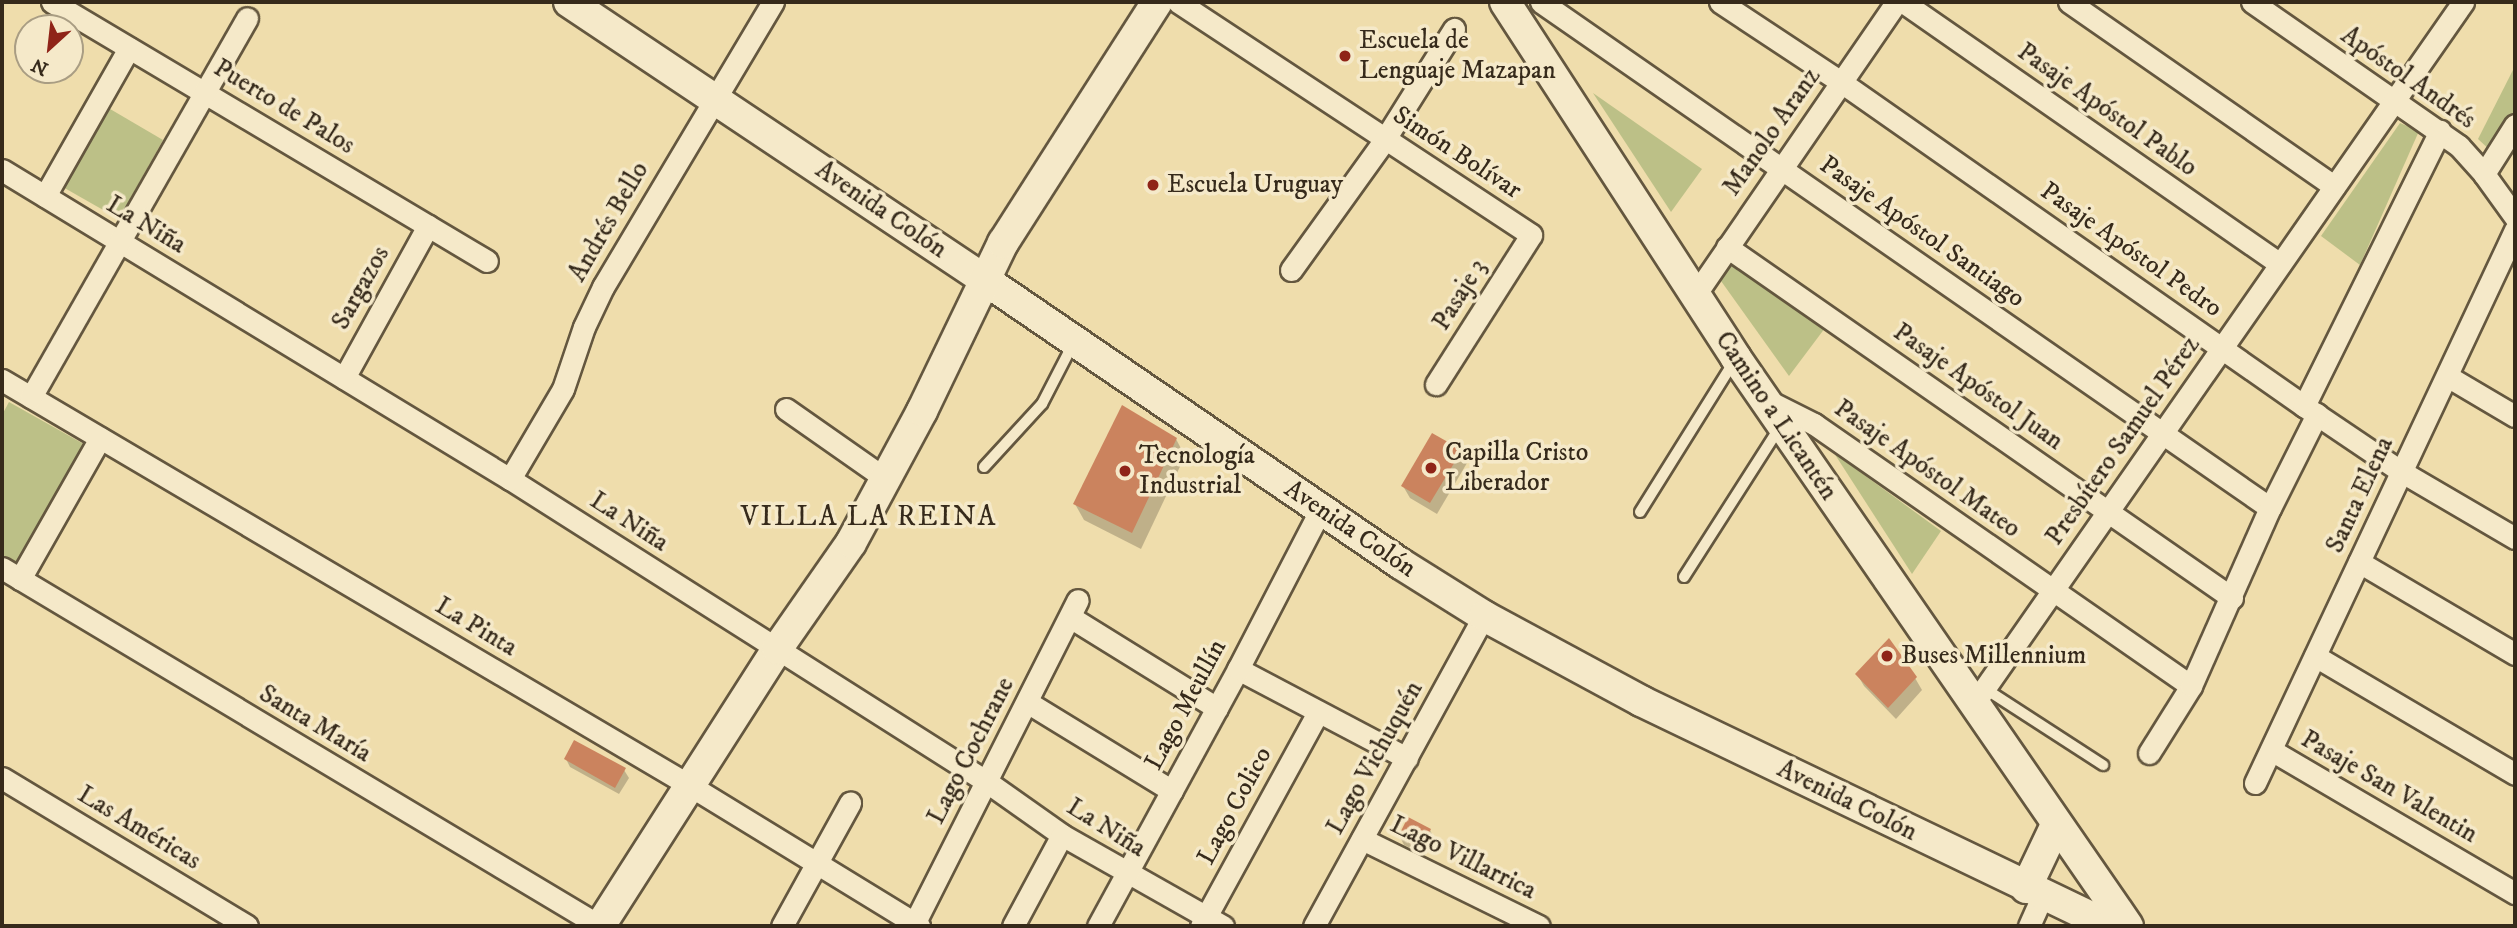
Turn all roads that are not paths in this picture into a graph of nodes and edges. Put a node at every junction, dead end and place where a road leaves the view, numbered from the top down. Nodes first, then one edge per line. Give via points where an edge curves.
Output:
1 (52, 2) edge
2 (569, 2) edge
3 (773, 2) edge
4 (1157, 2) edge
5 (1178, 2) edge
6 (1505, 2) edge
7 (1541, 2) edge
8 (1720, 2) edge
9 (1896, 2) edge
10 (1903, 2) edge
11 (2069, 2) edge
12 (2252, 2) edge
13 (2453, 5) edge
14 (247, 18) dead end
15 (1454, 29) dead end
16 (129, 48) junction
17 (1841, 82) junction
18 (206, 93) junction
19 (714, 98) junction
20 (2393, 101) junction
21 (2515, 125) edge
22 (2440, 131) junction
23 (1385, 139) junction
24 (1782, 168) junction
25 (2, 170) edge
26 (2484, 174) junction
27 (2334, 186) junction
28 (45, 196) junction
29 (2515, 217) edge
30 (428, 226) junction
31 (2515, 230) edge
32 (1531, 235) joint
33 (120, 242) junction
34 (1727, 247) junction
35 (487, 261) dead end
36 (2280, 264) junction
37 (1291, 270) dead end
38 (985, 280) junction
39 (1695, 295) junction
40 (1075, 341) junction
41 (2222, 347) junction
42 (1736, 358) junction
43 (2446, 376) junction
44 (344, 378) junction
45 (3, 382) edge
46 (1436, 384) dead end
47 (31, 397) junction
48 (786, 409) dead end
49 (2310, 410) junction
50 (1774, 412) junction
51 (2515, 416) edge
52 (2162, 433) junction
53 (100, 438) junction
54 (984, 467) dead end
55 (2402, 472) junction
56 (510, 479) junction
57 (886, 479) junction
58 (2270, 508) junction
59 (1321, 509) junction
60 (2108, 511) junction
61 (1640, 512) dead end
62 (2515, 538) edge
63 (2359, 562) junction
64 (11, 574) edge
65 (1684, 577) dead end
66 (2053, 590) junction
67 (2232, 598) junction
68 (1484, 616) junction
69 (777, 649) junction
70 (2515, 653) edge
71 (2315, 656) junction
72 (1238, 670) junction
73 (2191, 686) junction
74 (1979, 696) junction
75 (1027, 702) junction
76 (1217, 708) junction
77 (1318, 712) junction
78 (2271, 750) junction
79 (2149, 753) dead end
80 (1407, 758) junction
81 (2103, 765) dead end
82 (2515, 774) edge
83 (2, 778) edge
84 (987, 782) junction
85 (2255, 783) dead end
86 (689, 785) junction
87 (1172, 791) junction
88 (850, 803) dead end
89 (2056, 825) junction
90 (1062, 835) junction
91 (1362, 839) junction
92 (817, 863) junction
93 (1126, 874) junction
94 (2034, 892) junction
95 (2515, 893) edge
96 (1210, 923) edge
97 (2098, 923) edge
98 (915, 925) edge
99 (247, 926) edge
100 (600, 926) edge
101 (782, 926) edge
102 (1013, 926) edge
103 (1098, 926) edge
104 (1314, 926) edge
105 (1539, 926) edge
106 (2029, 926) edge
107 (2128, 926) edge

1 - 16 street, Puerto de Palos
2 - 19 street, Avenida Colón
3 - 19 street, Andrés Bello
4 - 38 street via 1003,243
5 - 23 street, Simón Bolívar
6 - 39 street, Camino a Licantén
7 - 24 street, Pasaje Apóstol Santiago
8 - 17 street, Pasaje Apóstol Pedro
9 - 17 street, Manolo Aranz
10 - 36 street, Pasaje Apóstol Pablo
11 - 27 street
12 - 20 street, Apóstol Andrés
13 - 20 street, Presbítero Samuel Pérez
14 - 18 street
15 - 23 street
16 - 18 street, Puerto de Palos
16 - 28 street
17 - 24 street, Manolo Aranz
17 - 41 street, Pasaje Apóstol Pedro
18 - 30 street, Puerto de Palos
18 - 33 street
19 - 38 street, Avenida Colón
19 - 56 street, Andrés Bello via 603,287 584,327 568,379
20 - 22 street, Apóstol Andrés
20 - 27 street, Presbítero Samuel Pérez
21 - 26 street
22 - 26 street, Apóstol Andrés
22 - 49 street
23 - 32 street, Simón Bolívar
23 - 37 street
24 - 34 street, Manolo Aranz
24 - 52 street, Pasaje Apóstol Santiago
25 - 28 street, La Niña
26 - 29 street, Apóstol Andrés
27 - 36 street, Presbítero Samuel Pérez
28 - 33 street, La Niña
30 - 35 street, Puerto de Palos
30 - 44 street, Sargazos
31 - 43 street, Santa Elena
32 - 46 street, Pasaje 3
33 - 44 street, La Niña
33 - 47 street
34 - 39 street, Manolo Aranz
34 - 60 street, Pasaje Apóstol Juan
36 - 41 street, Presbítero Samuel Pérez
38 - 40 street, Avenida Colón
38 - 57 street
39 - 42 street, Camino a Licantén
40 - 54 lane via 1042,404
40 - 59 street, Avenida Colón
41 - 49 street, Pasaje Apóstol Pedro
41 - 52 street, Presbítero Samuel Pérez
42 - 50 street, Camino a Licantén
42 - 61 lane
43 - 51 street
43 - 55 street, Santa Elena
44 - 56 street, La Niña
45 - 47 street, La Pinta
47 - 53 street, La Pinta
48 - 57 street
49 - 55 street, Pasaje Apóstol Pedro
49 - 58 street
50 - 65 lane
50 - 66 street, Pasaje Apóstol Mateo via 1814,424
50 - 74 street, Camino a Licantén
52 - 58 street, Pasaje Apóstol Santiago
52 - 60 street, Presbítero Samuel Pérez
53 - 64 street
53 - 86 street, La Pinta
55 - 62 street, Pasaje Apóstol Pedro
55 - 63 street, Santa Elena
56 - 69 street, La Niña
57 - 69 street via 851,542
58 - 67 street
59 - 68 street, Avenida Colón
59 - 72 street, Lago Meullín
60 - 66 street, Presbítero Samuel Pérez
60 - 67 street, Pasaje Apóstol Juan
63 - 70 street
63 - 71 street, Santa Elena
64 - 100 street, Santa María
66 - 73 street, Pasaje Apóstol Mateo
66 - 74 street, Presbítero Samuel Pérez
67 - 73 street
68 - 80 street, Lago Vichuquén
68 - 94 street, Avenida Colón via 1641,701
69 - 84 street, La Niña
69 - 86 street
71 - 78 street, Santa Elena
71 - 82 street
72 - 76 street, Lago Meullín
72 - 77 street
73 - 79 street
74 - 81 lane
74 - 89 street, Camino a Licantén
75 - 76 street, Lago Cochrane via 1074,608
75 - 84 street, Lago Cochrane
75 - 87 street
76 - 87 street, Lago Meullín
77 - 80 street
77 - 96 street, Lago Colico
78 - 85 street, Santa Elena
78 - 95 street, Pasaje San Valentin
80 - 91 street, Lago Vichuquén
83 - 99 street, Las Américas
84 - 90 street, La Niña
84 - 98 street, Lago Cochrane
86 - 92 street, La Pinta
86 - 100 street
87 - 93 street, Lago Meullín
88 - 92 street
89 - 94 street
89 - 107 street, Camino a Licantén
90 - 93 street, La Niña
90 - 102 street
91 - 104 street, Lago Vichuquén
91 - 105 street, Lago Villarrica
92 - 98 street, La Pinta
92 - 101 street
93 - 96 street, La Niña
93 - 103 street, Lago Meullín
94 - 97 street, Avenida Colón
94 - 106 street

